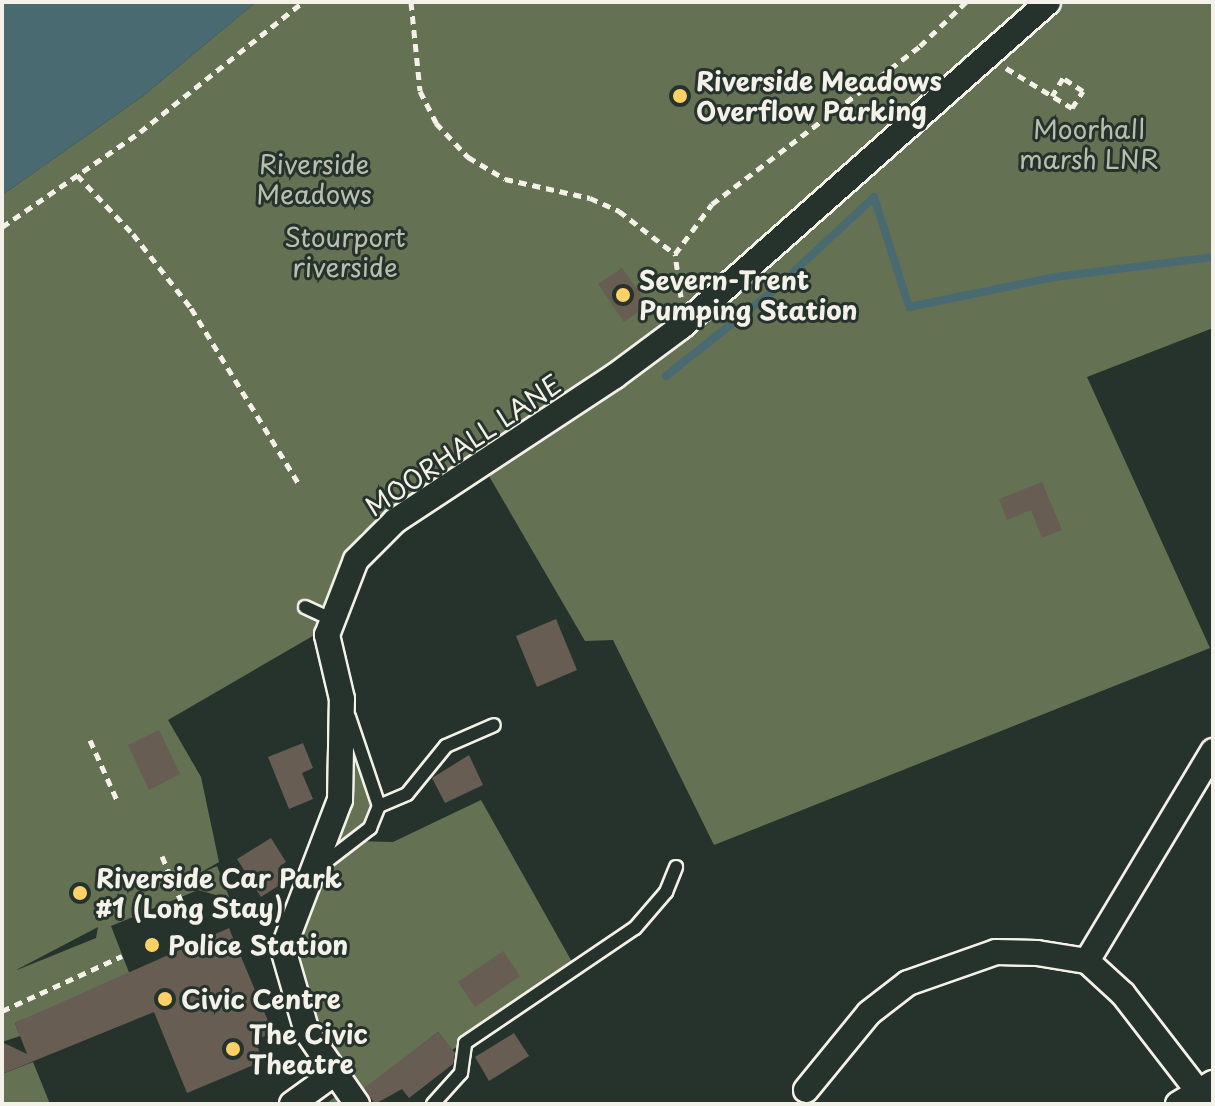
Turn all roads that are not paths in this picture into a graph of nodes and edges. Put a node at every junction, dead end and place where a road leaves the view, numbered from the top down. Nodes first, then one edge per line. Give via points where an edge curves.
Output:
1 (1048, 2) edge
2 (305, 607) dead end
3 (331, 619) junction
4 (342, 699) junction
5 (494, 725) dead end
6 (1213, 751) edge
7 (379, 806) junction
8 (676, 867) dead end
9 (318, 868) junction
10 (1087, 961) junction
11 (332, 1075) junction
12 (1199, 1096) edge
13 (800, 1097) edge
14 (292, 1104) edge
15 (357, 1104) edge
16 (433, 1104) edge

1 - 3 street, MOORHALL LANE via 694,316 615,376 395,521 356,560
2 - 3 lane
3 - 4 street, MOORHALL LANE via 326,648
4 - 7 lane
4 - 9 street, MOORHALL LANE via 340,800
5 - 7 lane via 446,746 407,794
6 - 10 street
7 - 9 lane via 370,828
8 - 16 lane via 666,892 635,928 465,1043 461,1073
9 - 11 street, MOORHALL LANE via 283,949 307,1032
10 - 12 street via 1123,994
10 - 13 street via 996,952 922,976 869,1013
11 - 14 street
11 - 15 street, MOORHALL LANE

